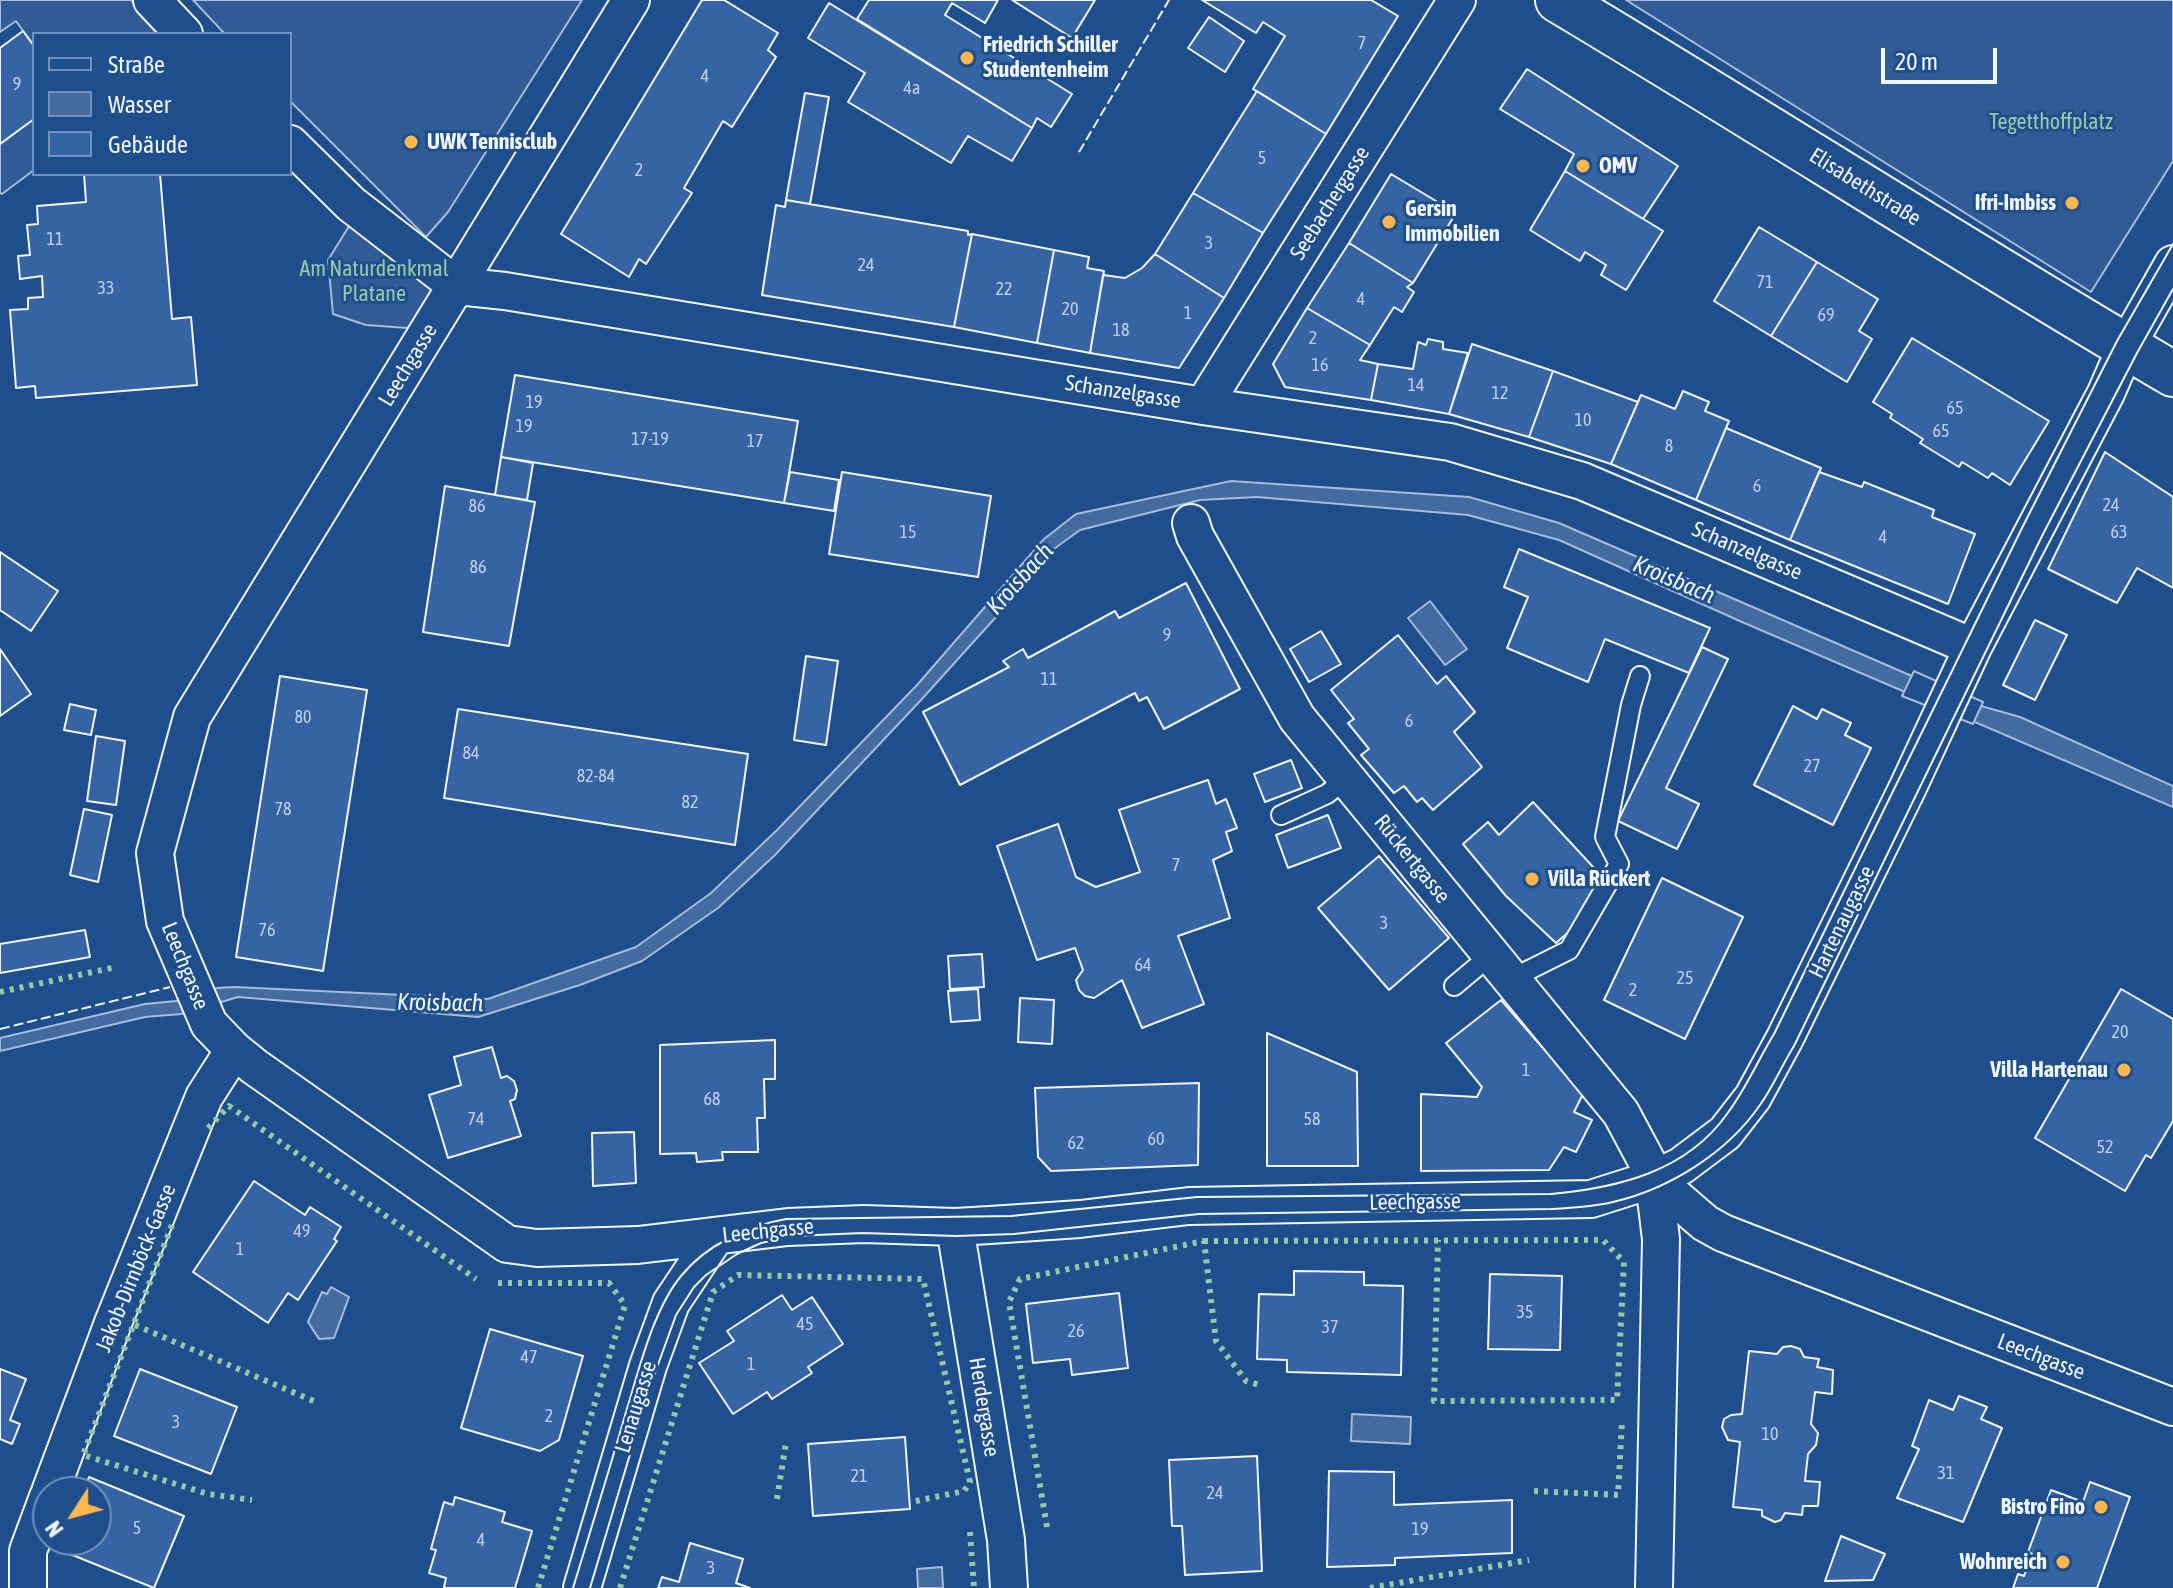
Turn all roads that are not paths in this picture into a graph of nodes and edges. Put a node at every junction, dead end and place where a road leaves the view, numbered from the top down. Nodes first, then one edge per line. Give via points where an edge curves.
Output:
1 (152, 0) edge
2 (631, 0) edge
3 (1457, 0) edge
4 (1558, 0) edge
5 (182, 32) edge
6 (292, 146) edge
7 (2173, 264) edge
8 (457, 286) junction
9 (2126, 347) junction
10 (2173, 374) edge
11 (1203, 406) junction
12 (1191, 523) dead end
13 (1973, 647) junction
14 (1640, 676) dead end
15 (1346, 779) junction
16 (1281, 815) dead end
17 (1501, 967) junction
18 (1454, 986) dead end
19 (222, 1037) junction
20 (1654, 1179) junction
21 (955, 1227) junction
22 (715, 1237) junction
23 (2173, 1407) edge
24 (56, 1476) edge
25 (32, 1540) edge
26 (28, 1588) edge
27 (582, 1588) edge
28 (1009, 1588) edge
29 (1654, 1588) edge

1 - 5 street
2 - 8 street, Leechgasse
3 - 11 street, Seebachergasse
4 - 9 main road, Elisabethstraße
6 - 8 street via 351,204
7 - 9 street, Hartenaugasse
8 - 11 street, Schanzelgasse
8 - 19 street, Leechgasse via 192,717 155,853 165,921
9 - 10 main road, Elisabethstraße
9 - 13 street, Hartenaugasse
11 - 13 street, Schanzelgasse via 1450,442 1582,481
12 - 15 street, Rückertgasse via 1297,718
13 - 20 street, Hartenaugasse via 1753,1097 1725,1133
14 - 17 lane via 1605,837 1619,864 1569,950
15 - 16 lane
15 - 17 street, Rückertgasse
17 - 18 lane
17 - 20 street, Rückertgasse via 1621,1113
19 - 22 street, Leechgasse via 507,1244 638,1245
19 - 24 street, Jakob-Dirnböck-Gasse via 204,1097
20 - 21 street, Leechgasse via 1591,1199 1189,1206
20 - 23 street, Leechgasse via 1723,1233
20 - 29 street via 1661,1239
21 - 22 street, Leechgasse via 803,1226
21 - 28 street, Herdergasse via 1006,1540
22 - 27 street, Lenaugasse via 671,1303
25 - 26 street, Jakob-Dirnböck-Gasse

